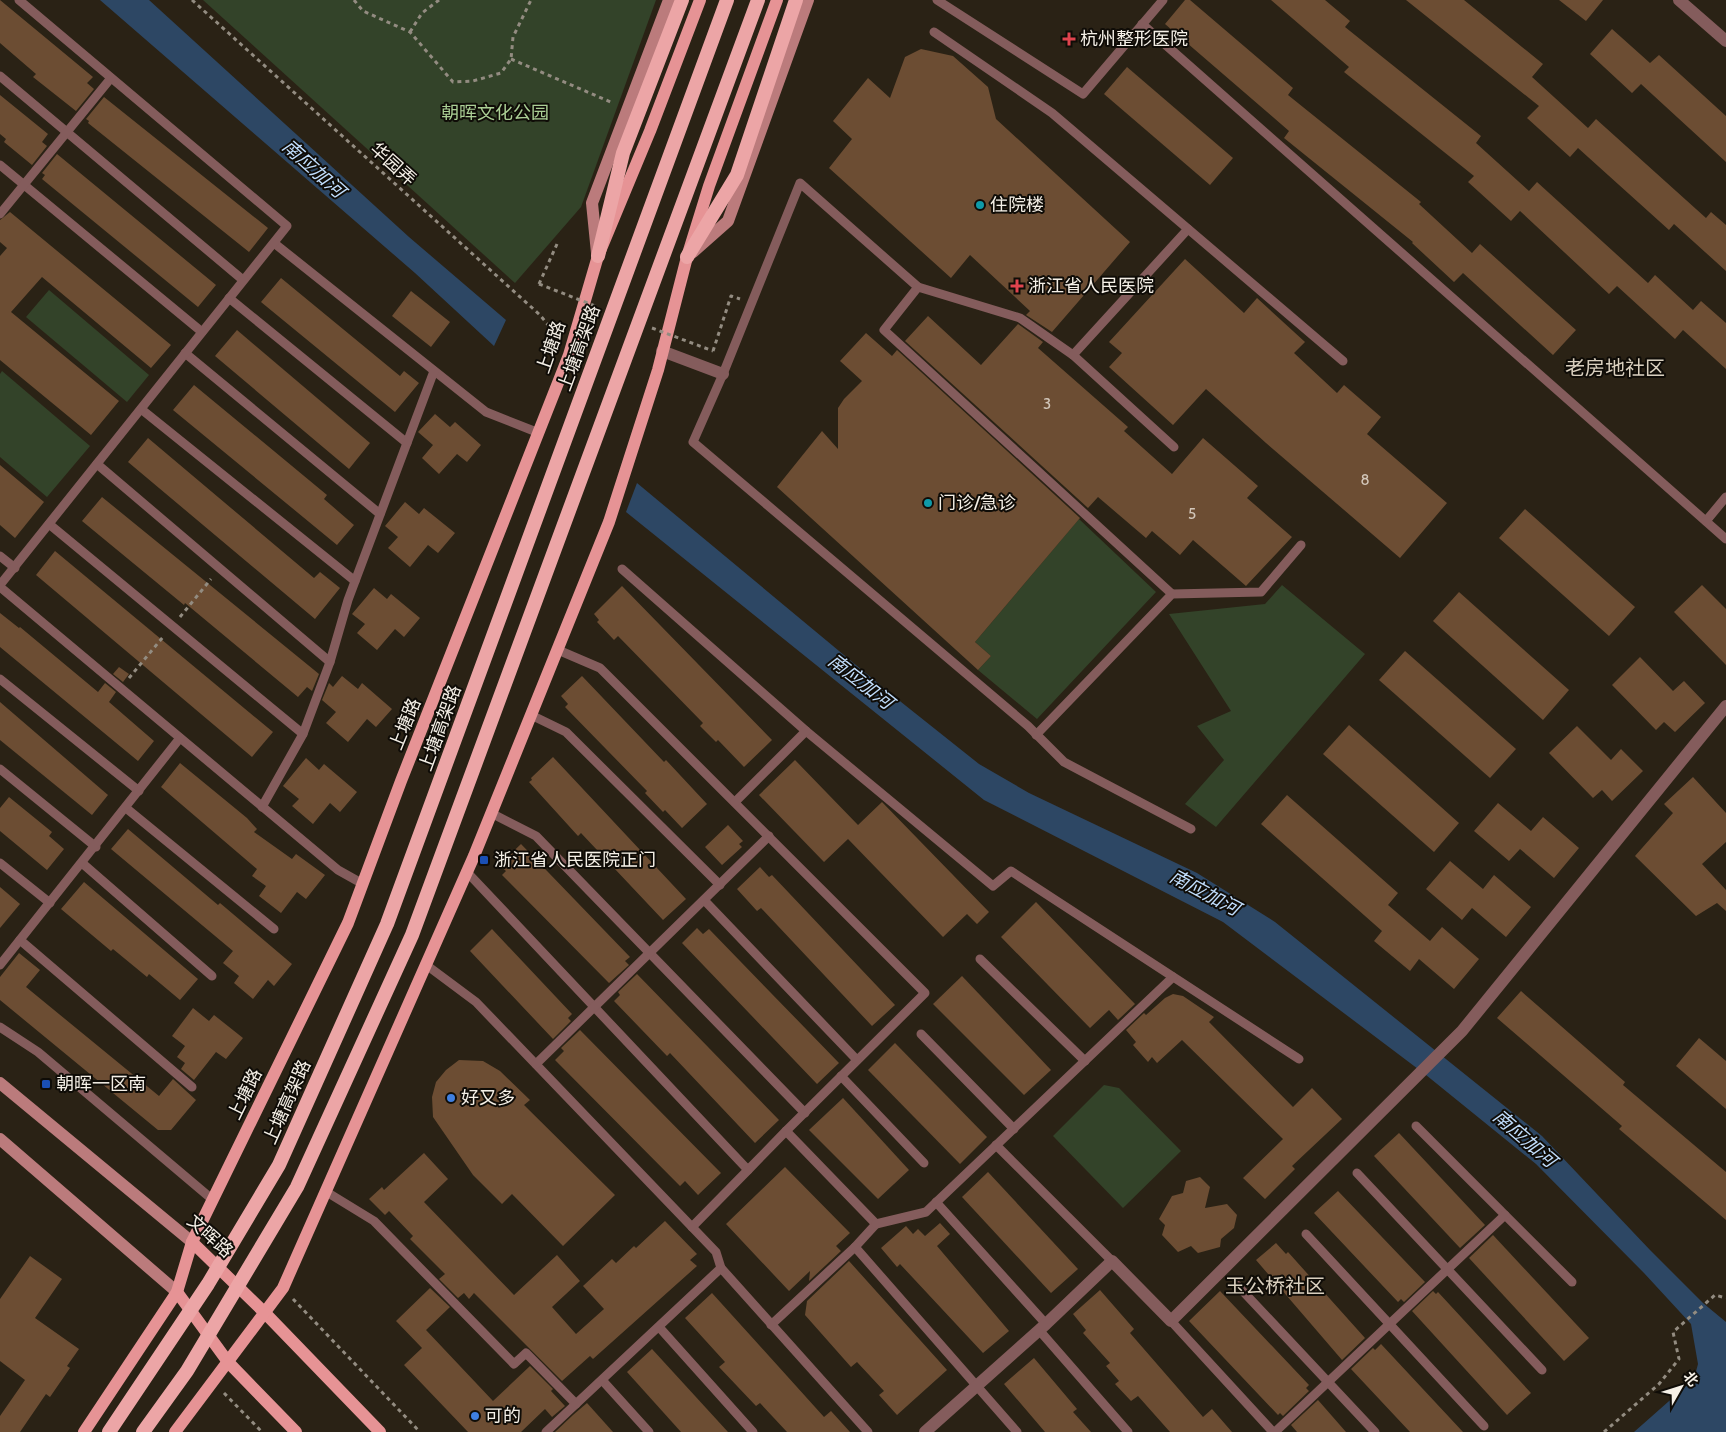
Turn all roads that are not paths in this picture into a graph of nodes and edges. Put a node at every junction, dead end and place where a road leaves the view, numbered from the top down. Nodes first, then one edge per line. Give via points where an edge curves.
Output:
1 (19, 0) edge
2 (669, 0) edge
3 (682, 0) edge
4 (700, 0) edge
5 (727, 0) edge
6 (758, 0) edge
7 (777, 0) edge
8 (796, 0) edge
9 (808, 0) edge
10 (937, 0) edge
11 (1162, 0) edge
12 (1679, 0) edge
13 (1142, 24) junction
14 (934, 32) dead end
15 (1726, 41) edge
16 (0, 76) edge
17 (111, 78) junction
18 (67, 132) junction
19 (0, 165) edge
20 (24, 185) junction
21 (0, 214) edge
22 (1188, 230) junction
23 (274, 243) junction
24 (598, 256) junction
25 (687, 257) junction
26 (243, 280) junction
27 (918, 287) junction
28 (229, 298) junction
29 (202, 332) junction
30 (662, 351) junction
31 (186, 353) junction
32 (1074, 356) junction
33 (1343, 361) dead end
34 (434, 371) junction
35 (723, 374) junction
36 (141, 409) junction
37 (539, 433) junction
38 (407, 443) junction
39 (1174, 447) dead end
40 (97, 464) junction
41 (1726, 497) edge
42 (380, 514) junction
43 (1706, 521) junction
44 (49, 524) junction
45 (1726, 539) edge
46 (1301, 545) dead end
47 (0, 556) edge
48 (15, 568) junction
49 (622, 569) dead end
50 (355, 581) junction
51 (0, 586) edge
52 (1172, 594) junction
53 (558, 650) junction
54 (330, 662) junction
55 (0, 679) edge
56 (1726, 706) edge
57 (531, 716) junction
58 (806, 731) junction
59 (303, 734) junction
60 (1036, 735) junction
61 (180, 738) junction
62 (0, 769) edge
63 (139, 791) junction
64 (735, 802) junction
65 (262, 807) junction
66 (126, 808) junction
67 (491, 813) junction
68 (1191, 829) dead end
69 (769, 836) junction
70 (96, 846) junction
71 (0, 863) edge
72 (82, 863) junction
73 (466, 871) junction
74 (363, 884) junction
75 (720, 885) junction
76 (704, 900) junction
77 (50, 903) junction
78 (274, 928) dead end
79 (20, 940) junction
80 (650, 953) junction
81 (3, 954) edge
82 (980, 958) dead end
83 (425, 964) junction
84 (0, 965) edge
85 (212, 976) dead end
86 (1174, 977) junction
87 (594, 1007) junction
88 (0, 1027) edge
89 (921, 1034) dead end
90 (1299, 1059) dead end
91 (857, 1060) junction
92 (1085, 1061) junction
93 (536, 1064) junction
94 (841, 1076) junction
95 (0, 1083) edge
96 (192, 1087) dead end
97 (804, 1113) junction
98 (1416, 1126) dead end
99 (1014, 1129) junction
100 (786, 1131) junction
101 (0, 1139) edge
102 (996, 1145) junction
103 (924, 1163) dead end
104 (748, 1170) junction
105 (1357, 1173) dead end
106 (325, 1191) junction
107 (213, 1200) junction
108 (936, 1202) junction
109 (1505, 1215) junction
110 (876, 1224) junction
111 (692, 1227) junction
112 (1306, 1234) dead end
113 (192, 1242) junction
114 (855, 1247) junction
115 (1112, 1261) junction
116 (721, 1268) junction
117 (1448, 1269) junction
118 (1572, 1282) dead end
119 (1237, 1285) dead end
120 (178, 1292) junction
121 (265, 1313) junction
122 (1171, 1320) junction
123 (1390, 1324) junction
124 (771, 1325) junction
125 (659, 1327) junction
126 (1043, 1327) junction
127 (228, 1362) junction
128 (1542, 1370) dead end
129 (602, 1380) junction
130 (1328, 1382) junction
131 (976, 1385) junction
132 (576, 1404) junction
133 (1484, 1426) dead end
134 (1270, 1431) edge
135 (84, 1432) edge
136 (109, 1432) edge
137 (143, 1432) edge
138 (175, 1432) edge
139 (296, 1432) edge
140 (380, 1432) edge
141 (546, 1432) edge
142 (649, 1432) edge
143 (752, 1432) edge
144 (868, 1432) edge
145 (925, 1432) edge
146 (1017, 1432) edge
147 (1128, 1432) edge
148 (1375, 1432) edge

1 - 17 lane
2 - 24 main road via 592,203
3 - 24 highway via 623,153
4 - 24 main road, 上塘路
5 - 136 highway, 上塘高架路, bridge via 387,924 279,1165 208,1284
6 - 137 highway, bridge via 412,935 298,1187 187,1370
7 - 25 main road via 709,186
8 - 25 highway via 737,175
9 - 25 main road via 728,221
10 - 13 lane via 1082,94
11 - 13 lane
12 - 15 street
13 - 43 lane
14 - 22 lane via 1052,114
16 - 18 lane
17 - 18 lane
17 - 23 lane via 286,226
18 - 20 lane
18 - 26 lane
19 - 20 lane
20 - 21 lane
20 - 29 lane
22 - 32 lane
22 - 33 lane
23 - 26 lane
23 - 34 lane
24 - 37 main road, 上塘路 via 569,355
25 - 30 main road
26 - 28 lane
27 - 32 lane via 1020,318
27 - 35 lane via 800,182
27 - 52 lane via 884,330
28 - 29 lane
28 - 38 lane
29 - 31 lane
30 - 35 street
30 - 53 main road via 609,522
31 - 36 lane
31 - 42 lane
32 - 39 lane
34 - 37 lane via 486,412
34 - 38 lane
35 - 60 lane via 693,442
36 - 40 lane
36 - 50 lane
37 - 74 main road, 上塘路
38 - 42 lane
40 - 44 lane
40 - 54 lane
41 - 43 lane
42 - 50 lane
43 - 45 lane
44 - 48 lane
44 - 59 lane
46 - 52 lane via 1261,592
47 - 48 lane
48 - 51 lane
49 - 58 lane
50 - 54 lane
51 - 61 lane
52 - 60 lane
53 - 57 main road
53 - 64 lane via 600,668
54 - 59 lane
55 - 63 lane
56 - 122 street via 1462,1031
57 - 67 main road
57 - 75 lane via 566,732
58 - 64 lane
58 - 86 lane via 993,886 1011,871
59 - 65 lane
60 - 68 lane via 1064,762
61 - 63 lane
61 - 65 lane
62 - 70 lane
63 - 66 lane
64 - 69 lane
65 - 74 lane via 338,870
66 - 70 lane
66 - 78 lane
67 - 73 main road
67 - 80 lane via 536,836
69 - 75 lane
69 - 91 lane via 925,992
70 - 72 lane
71 - 77 lane
72 - 77 lane
72 - 85 lane
73 - 83 main road
73 - 87 lane
74 - 107 main road, 上塘路 via 348,923
75 - 76 lane
76 - 80 lane
76 - 91 lane
77 - 79 lane
79 - 81 lane
79 - 96 lane
80 - 87 lane
80 - 97 lane
81 - 84 lane
82 - 92 lane
83 - 93 lane via 476,1002
83 - 106 main road
86 - 90 lane
86 - 92 lane
87 - 93 lane
87 - 104 lane
88 - 107 lane via 38,1052
89 - 99 lane
91 - 94 lane
92 - 99 lane
93 - 111 lane
94 - 97 lane
94 - 103 lane
95 - 113 main road, 文晖路
97 - 100 lane
98 - 109 lane
99 - 102 lane
100 - 104 lane
100 - 110 lane
101 - 120 main road
102 - 108 lane
102 - 115 lane
104 - 111 lane
105 - 117 lane
106 - 121 main road via 282,1288
106 - 132 lane via 374,1221 514,1364 526,1353
107 - 113 main road, 上塘路
108 - 110 lane via 926,1212
108 - 126 lane
109 - 117 lane
109 - 118 lane
110 - 114 lane
111 - 116 lane via 716,1252
112 - 123 lane
113 - 120 main road, 上塘路
113 - 121 main road, 文晖路
114 - 124 lane
114 - 131 lane
115 - 122 street
115 - 126 street
116 - 124 lane
116 - 125 lane
117 - 123 lane
117 - 128 lane
119 - 130 lane
120 - 127 main road
120 - 135 main road, 上塘路
121 - 127 main road
121 - 140 main road, 文晖路
122 - 134 lane
123 - 130 lane
123 - 133 lane
124 - 144 lane
125 - 129 lane
125 - 143 lane
126 - 131 street
126 - 147 lane
127 - 138 main road
127 - 139 main road
129 - 132 lane
129 - 142 lane
130 - 134 lane
130 - 148 lane
131 - 145 street
131 - 146 lane
132 - 141 lane

